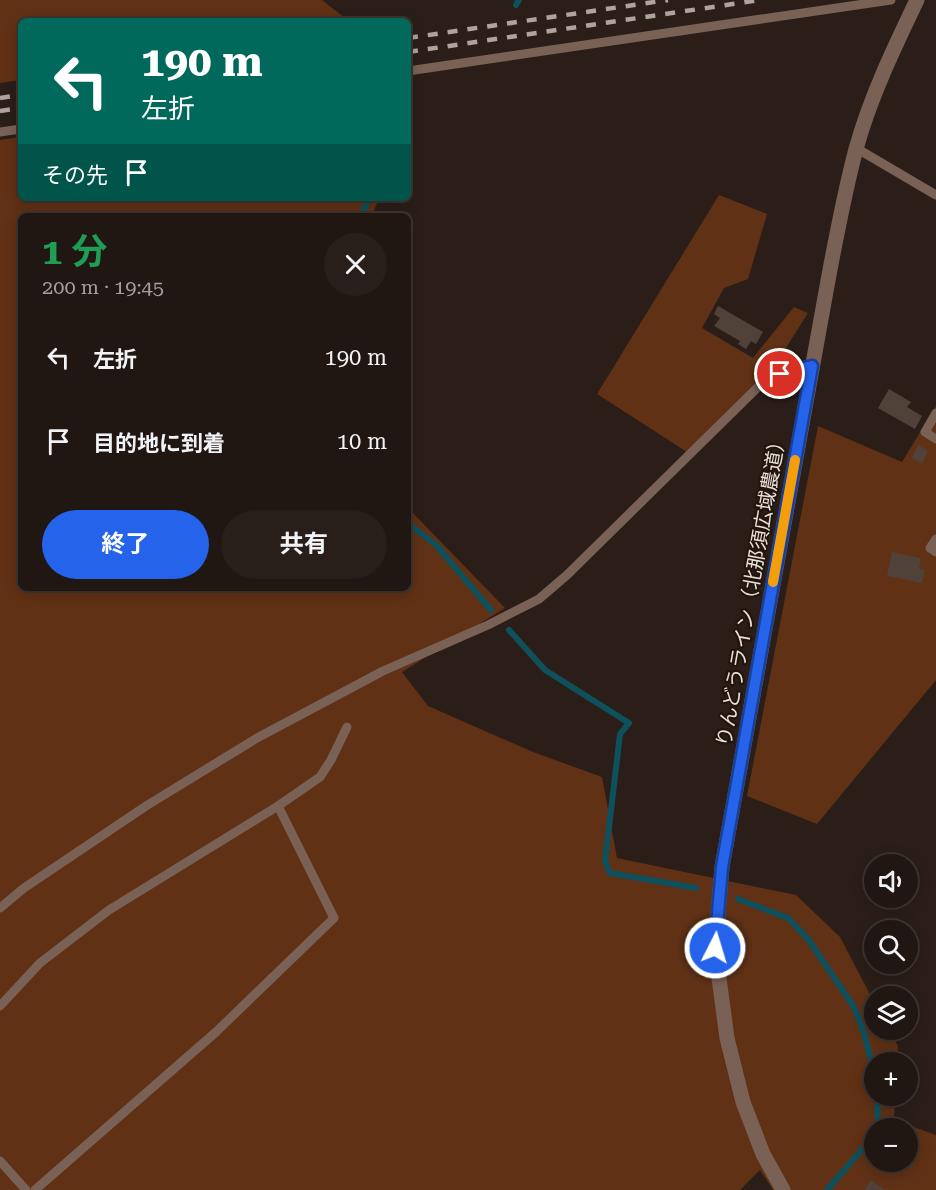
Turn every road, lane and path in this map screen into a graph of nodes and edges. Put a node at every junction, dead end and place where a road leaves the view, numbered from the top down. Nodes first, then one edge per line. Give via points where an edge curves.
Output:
1 (891, 0) edge
2 (917, 0) edge
3 (411, 71) edge
4 (18, 129) edge
5 (0, 132) edge
6 (856, 148) junction
7 (936, 195) edge
8 (812, 366) junction
9 (936, 413) edge
10 (936, 439) edge
11 (936, 539) edge
12 (936, 552) edge
13 (347, 727) dead end
14 (278, 806) junction
15 (0, 908) edge
16 (0, 1006) edge
17 (0, 1161) edge
18 (26, 1190) edge
19 (35, 1190) edge
20 (783, 1190) edge

1 - 3 lane
2 - 6 street, りんどうライン（北那須広域農道）
4 - 5 lane
6 - 7 lane
6 - 8 street, りんどうライン（北那須広域農道）
8 - 15 lane via 768,379 756,389 539,599 383,671 257,738 146,806
8 - 20 street, りんどうライン（北那須広域農道） via 722,867 715,948 727,1038 744,1102 763,1154
9 - 10 lane via 925,432
11 - 12 lane via 930,548
13 - 14 lane via 320,777
14 - 16 lane via 109,909 40,963
14 - 19 lane via 334,918 216,1032
17 - 18 lane

